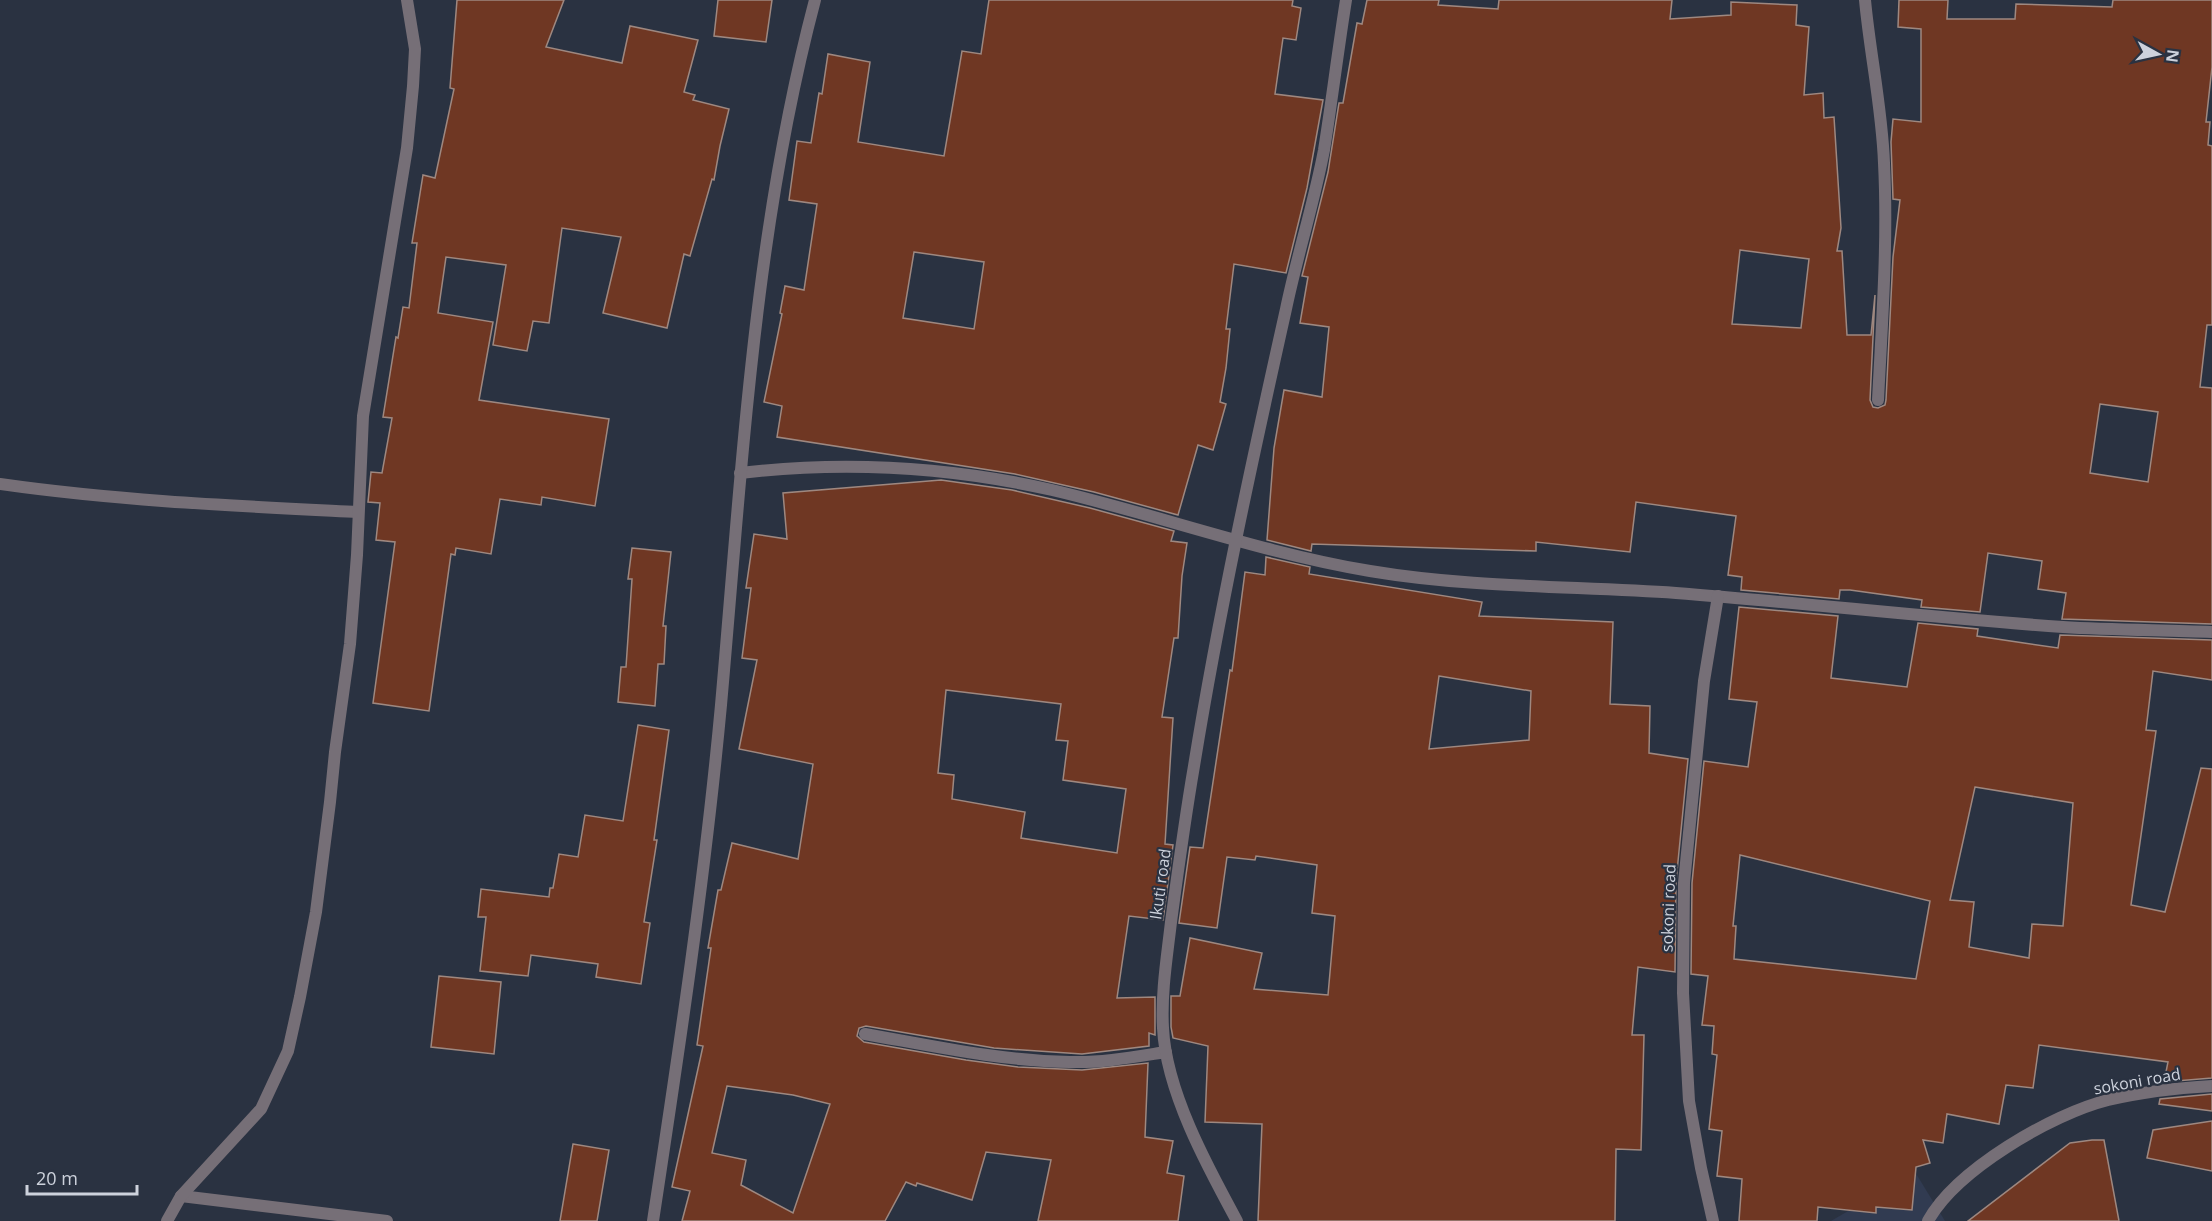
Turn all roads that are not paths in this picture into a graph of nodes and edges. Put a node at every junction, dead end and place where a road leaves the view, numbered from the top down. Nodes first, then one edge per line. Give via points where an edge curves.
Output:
1 (407, 0) edge
2 (815, 0) edge
3 (1346, 0) edge
4 (1865, 0) edge
5 (1878, 400) dead end
6 (740, 473) junction
7 (0, 484) edge
8 (358, 512) junction
9 (1234, 540) junction
10 (1718, 596) junction
11 (2212, 632) edge
12 (865, 1034) dead end
13 (1166, 1053) junction
14 (2212, 1086) edge
15 (181, 1196) junction
16 (167, 1221) edge
17 (387, 1221) edge
18 (653, 1221) edge
19 (1237, 1221) edge
20 (1713, 1221) edge
21 (1929, 1221) edge

1 - 8 street via 416,50 413,86 405,159 363,416
2 - 6 street via 796,71 771,213
3 - 9 street, Ikuti road via 1324,150
4 - 5 street via 1884,163
6 - 9 street via 813,466 991,478 1063,493
6 - 18 street via 706,852
7 - 8 street via 180,503
8 - 15 street via 350,644 328,825 316,912 288,1051 261,1109
9 - 10 street via 1327,563 1420,579
9 - 13 street, Ikuti road via 1210,664 1173,907 1162,1029
10 - 11 street via 2055,626
10 - 20 street, sokoni road via 1704,681 1684,894 1683,993 1689,1101
12 - 13 street via 957,1052 1037,1061 1102,1061
13 - 19 street, Ikuti road via 1184,1112
14 - 21 street, sokoni road via 2105,1100 2071,1113 1986,1162 1961,1182
15 - 16 street
15 - 17 street

